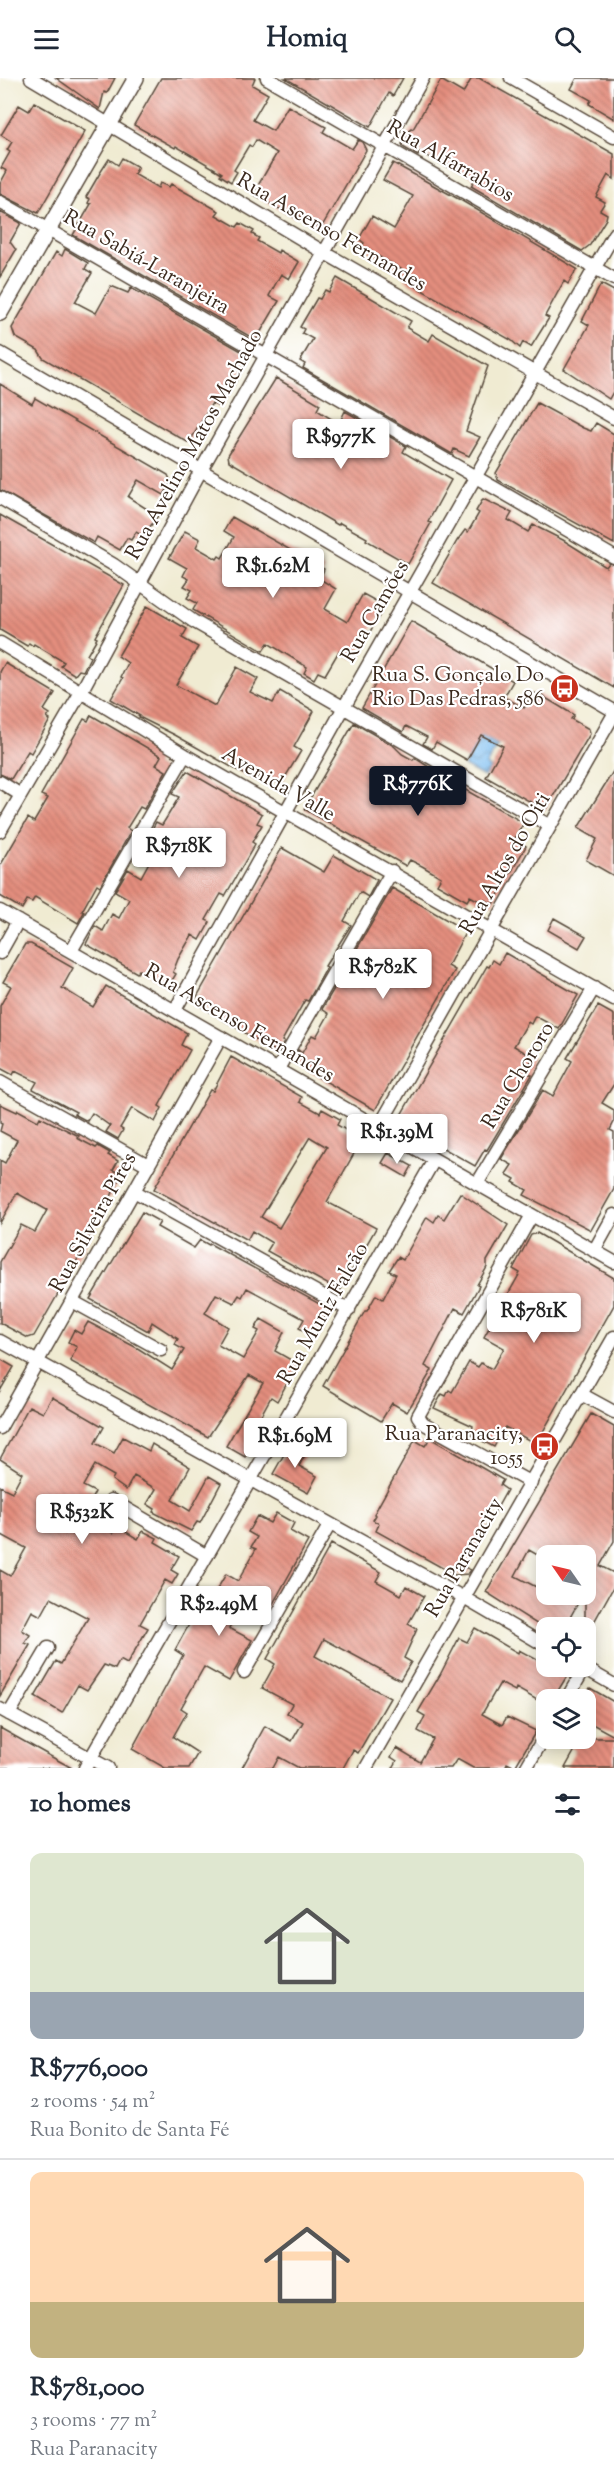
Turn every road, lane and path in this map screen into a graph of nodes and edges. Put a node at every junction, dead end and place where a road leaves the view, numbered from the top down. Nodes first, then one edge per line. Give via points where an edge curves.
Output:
1 (31, 78) edge
2 (136, 78) edge
3 (267, 78) edge
4 (423, 78) edge
5 (510, 78) edge
6 (110, 124) junction
7 (614, 137) edge
8 (384, 146) junction
9 (0, 202) edge
10 (48, 230) junction
11 (614, 234) edge
12 (325, 254) junction
13 (595, 268) junction
14 (614, 279) edge
15 (0, 313) edge
16 (0, 353) edge
17 (266, 355) junction
18 (535, 374) junction
19 (614, 418) edge
20 (201, 472) junction
21 (475, 478) junction
22 (0, 498) edge
23 (614, 557) edge
24 (140, 584) junction
25 (410, 592) junction
26 (0, 644) edge
27 (81, 692) junction
28 (343, 709) junction
29 (614, 712) edge
30 (185, 755) junction
31 (0, 782) edge
32 (21, 795) junction
33 (285, 812) junction
34 (550, 826) junction
35 (0, 831) edge
36 (392, 871) junction
37 (0, 911) edge
38 (18, 921) junction
39 (492, 929) junction
40 (71, 951) junction
41 (0, 953) edge
42 (594, 988) junction
43 (614, 1000) edge
44 (175, 1010) junction
45 (221, 1037) junction
46 (278, 1069) junction
47 (0, 1082) edge
48 (379, 1127) junction
49 (434, 1160) junction
50 (148, 1165) junction
51 (477, 1184) junction
52 (134, 1191) junction
53 (532, 1215) junction
54 (614, 1215) edge
55 (594, 1251) junction
56 (614, 1262) edge
57 (72, 1302) junction
58 (349, 1310) junction
59 (614, 1337) edge
60 (0, 1341) edge
61 (161, 1350) dead end
62 (37, 1362) junction
63 (581, 1394) junction
64 (614, 1412) edge
65 (0, 1428) edge
66 (252, 1480) junction
67 (531, 1483) junction
68 (111, 1500) dead end
69 (330, 1524) junction
70 (207, 1556) junction
71 (464, 1598) junction
72 (536, 1640) edge
73 (48, 1647) dead end
74 (244, 1672) dead end
75 (596, 1675) edge
76 (614, 1685) edge
77 (5, 1711) edge
78 (537, 1749) edge
79 (88, 1763) edge
80 (108, 1768) edge
81 (366, 1768) edge
82 (526, 1768) edge

1 - 6 street, Rua Ascenso Fernandes
2 - 6 street
3 - 8 street, Rua Alfarrabios
4 - 8 street, Rua Avelino Matos Machado
5 - 7 street
6 - 10 street
6 - 12 street, Rua Ascenso Fernandes
8 - 12 street, Rua Avelino Matos Machado
8 - 13 street, Rua Alfarrabios
9 - 10 street, Rua Sabiá-Laranjeira
10 - 15 street
10 - 17 street, Rua Sabiá-Laranjeira
11 - 13 street, Rua Camões
12 - 17 street, Rua Avelino Matos Machado
12 - 18 street, Rua Ascenso Fernandes
13 - 14 street, Rua Alfarrabios
13 - 18 street, Rua Camões
16 - 20 street
17 - 20 street, Rua Avelino Matos Machado
17 - 21 street, Rua Sabiá-Laranjeira
18 - 19 street, Rua Ascenso Fernandes
18 - 21 street, Rua Camões
20 - 24 street, Rua Avelino Matos Machado
20 - 25 street
21 - 23 street, Rua Sabiá-Laranjeira
21 - 25 street, Rua Camões
22 - 24 street
24 - 27 street, Rua Avelino Matos Machado
24 - 28 street via 193,621
25 - 28 street, Rua Camões
25 - 29 street
26 - 27 street, Avenida Valle
27 - 30 street, Avenida Valle
27 - 32 street, Rua Avelino Matos Machado
28 - 33 street, Rua Camões
28 - 34 street
29 - 34 street, Rua Altos do Oiti
30 - 33 street, Avenida Valle
30 - 40 street
31 - 32 street
32 - 35 street, Rua Avelino Matos Machado
33 - 36 street, Avenida Valle
33 - 44 street, Rua Camões
34 - 39 street, Rua Altos do Oiti
36 - 39 street, Avenida Valle
36 - 46 street
37 - 38 street, Rua Ascenso Fernandes
38 - 40 street, Rua Ascenso Fernandes
38 - 41 street
39 - 42 street, Avenida Valle
39 - 48 street, Rua Altos do Oiti
40 - 44 street, Rua Ascenso Fernandes
42 - 43 street, Avenida Valle
42 - 51 street, Rua Chororo
44 - 45 street, Rua Ascenso Fernandes
45 - 46 street, Rua Ascenso Fernandes
45 - 50 street, Rua Silveira Pires
46 - 48 street, Rua Ascenso Fernandes
47 - 50 street
48 - 49 street, Rua Ascenso Fernandes
49 - 51 street, Rua Ascenso Fernandes
49 - 58 street, Rua Muniz Falcão
50 - 52 street, Rua Silveira Pires
51 - 53 street, Rua Ascenso Fernandes
52 - 57 street, Rua Silveira Pires
52 - 58 street
53 - 55 street, Rua Ascenso Fernandes
53 - 67 street via 418,1414 423,1423
54 - 55 street
55 - 56 street, Rua Ascenso Fernandes
57 - 61 street
57 - 62 street, Rua Silveira Pires
58 - 66 street, Rua Muniz Falcão
59 - 63 street, Rua Paranacity
60 - 62 street
62 - 65 street, Rua Silveira Pires
62 - 66 street
63 - 64 street
63 - 67 street, Rua Paranacity
66 - 69 street
66 - 70 street, Rua Muniz Falcão
67 - 71 street, Rua Paranacity
68 - 70 street
69 - 71 street
69 - 74 street
70 - 79 street, Rua Muniz Falcão
71 - 72 street
71 - 81 street, Rua Paranacity
73 - 77 street
75 - 76 street
77 - 79 street
78 - 82 street
79 - 80 street

